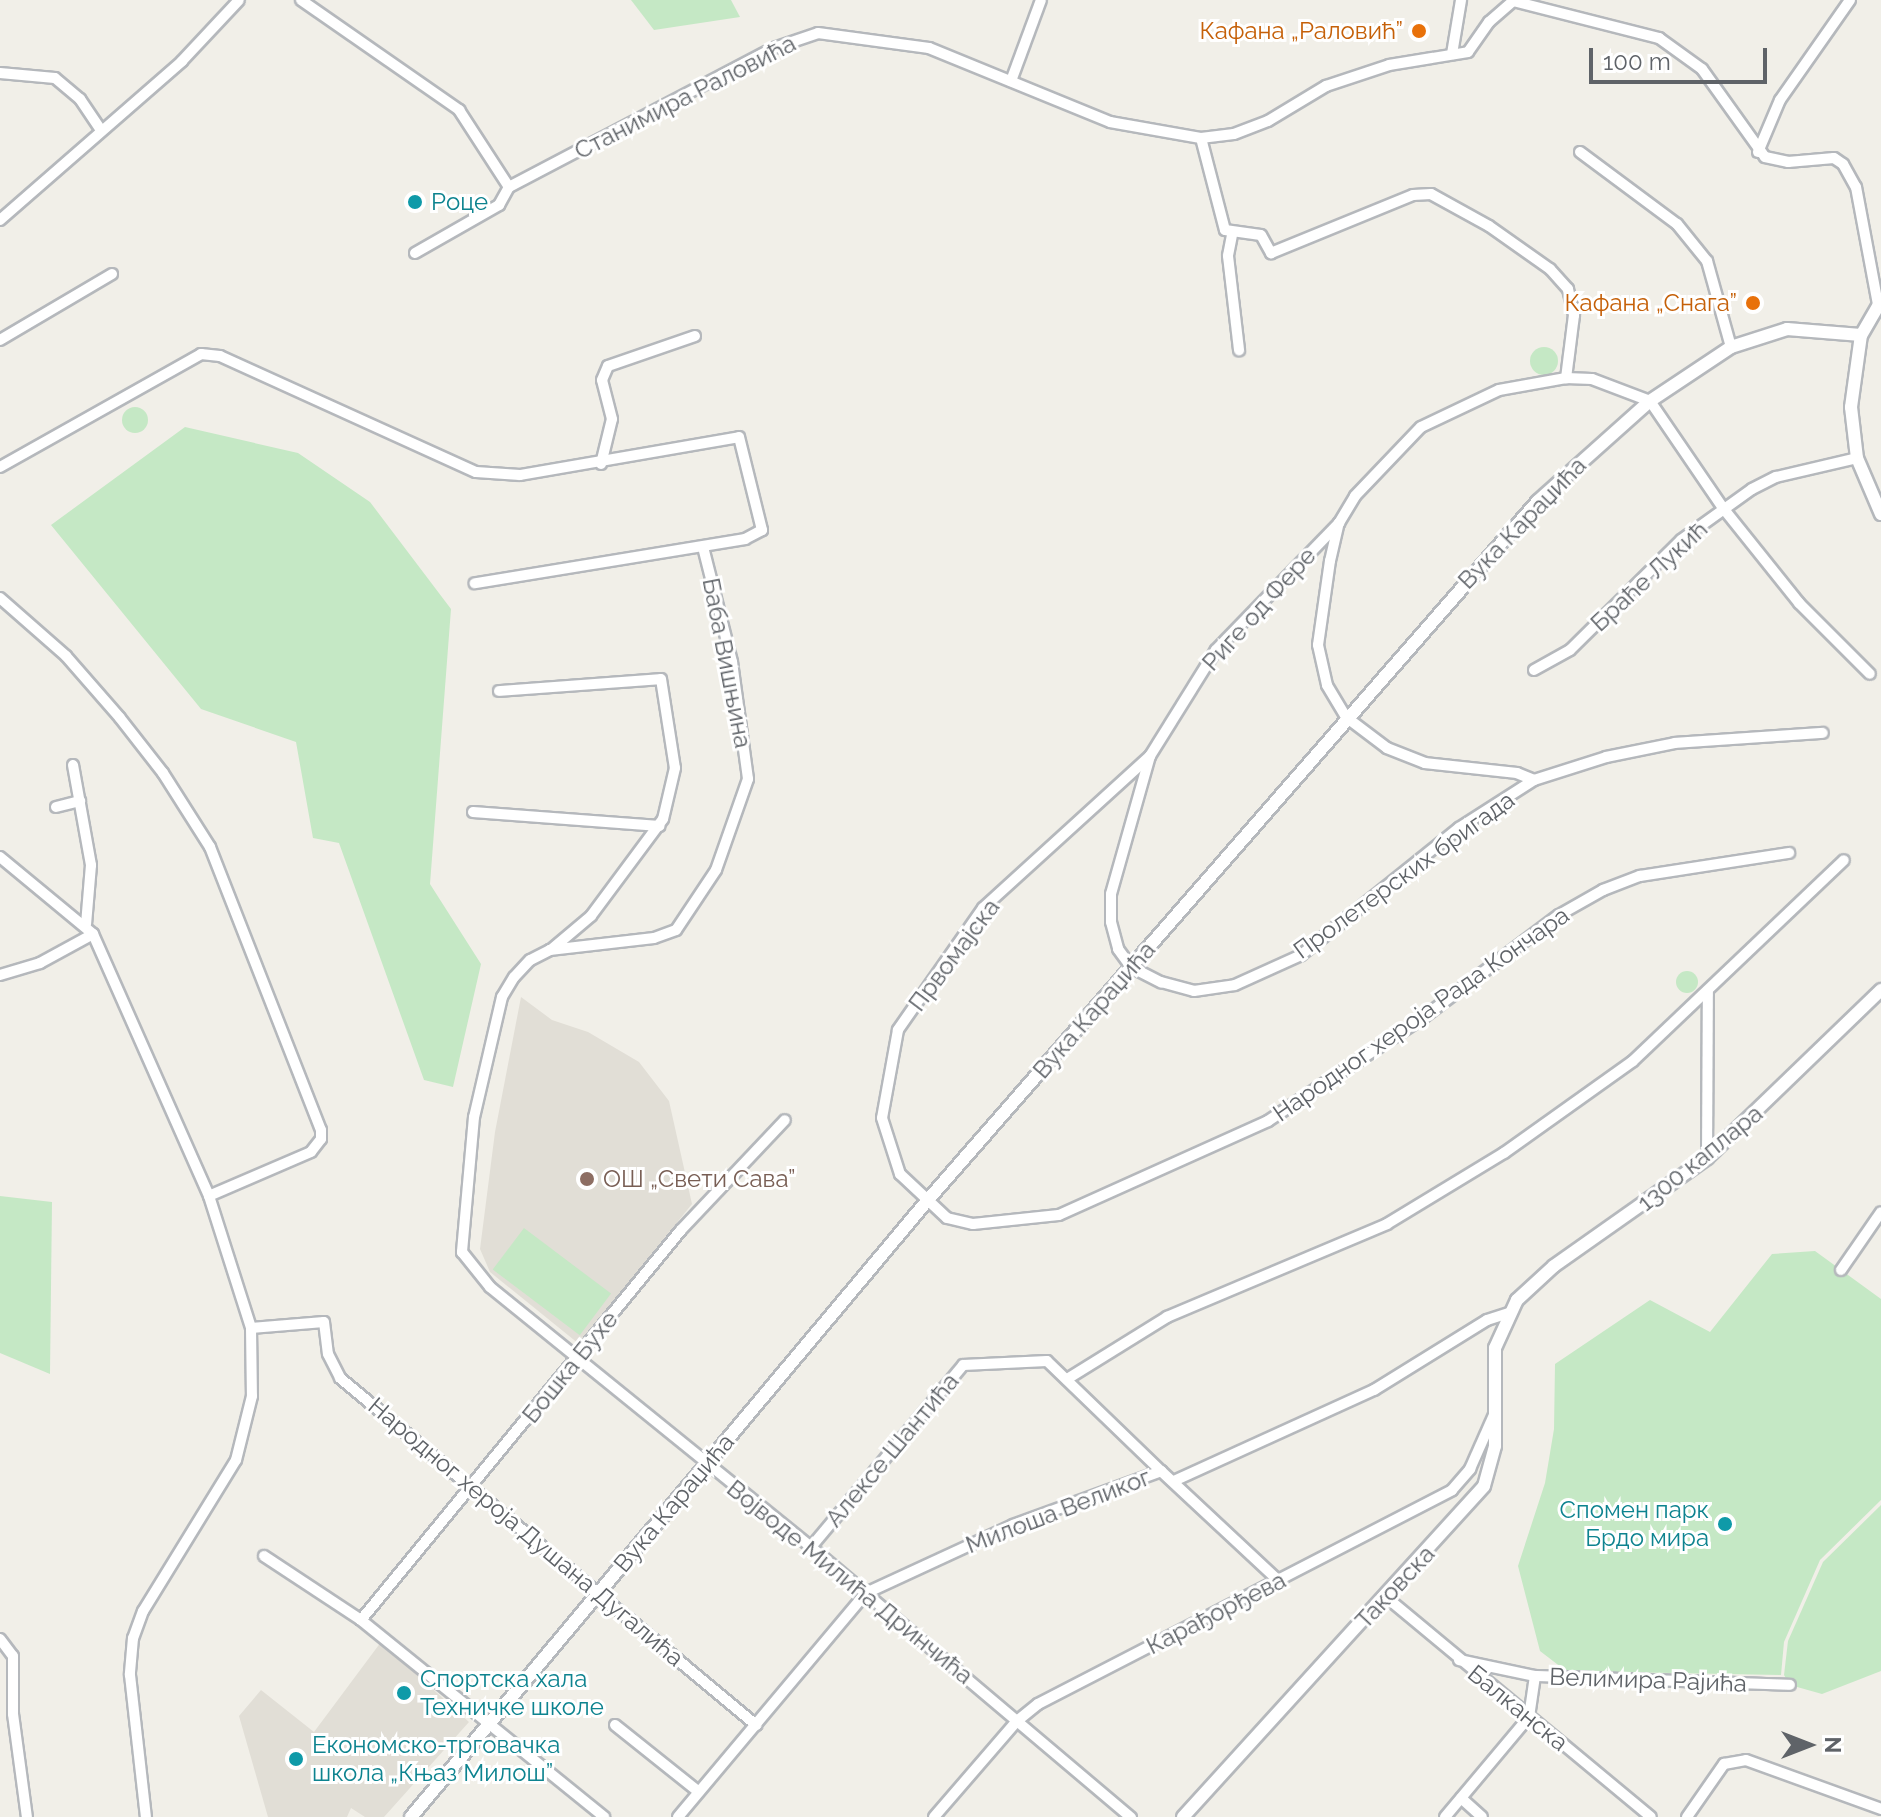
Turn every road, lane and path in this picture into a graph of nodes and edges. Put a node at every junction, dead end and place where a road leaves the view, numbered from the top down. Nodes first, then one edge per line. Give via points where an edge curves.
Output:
1 (239, 0) edge
2 (301, 0) edge
3 (1041, 0) edge
4 (1461, 0) edge
5 (1850, 0) edge
6 (1452, 54) junction
7 (0, 73) edge
8 (1011, 81) junction
9 (100, 129) junction
10 (1201, 138) junction
11 (1580, 152) dead end
12 (1758, 152) junction
13 (509, 187) junction
14 (0, 220) edge
15 (1232, 235) junction
16 (415, 253) dead end
17 (112, 274) dead end
18 (1880, 303) edge
19 (1861, 335) junction
20 (695, 336) dead end
21 (0, 340) edge
22 (1731, 347) junction
23 (1239, 350) dead end
24 (1566, 378) junction
25 (1650, 401) junction
26 (1857, 458) junction
27 (601, 464) junction
28 (0, 467) edge
29 (1723, 508) junction
30 (1881, 514) edge
31 (1339, 523) junction
32 (703, 547) junction
33 (475, 583) dead end
34 (0, 598) edge
35 (1534, 670) dead end
36 (1870, 674) dead end
37 (499, 691) dead end
38 (1346, 717) junction
39 (1823, 733) dead end
40 (1150, 756) junction
41 (73, 765) dead end
42 (1534, 780) junction
43 (80, 801) junction
44 (56, 807) dead end
45 (473, 812) dead end
46 (659, 826) junction
47 (1789, 853) dead end
48 (0, 857) edge
49 (1844, 860) dead end
50 (86, 924) junction
51 (93, 934) junction
52 (550, 950) junction
53 (1131, 967) junction
54 (0, 975) edge
55 (1881, 990) edge
56 (1708, 992) junction
57 (785, 1120) dead end
58 (1707, 1158) junction
59 (209, 1196) junction
60 (927, 1201) junction
61 (1881, 1212) edge
62 (1841, 1270) dead end
63 (1508, 1313) junction
64 (251, 1328) junction
65 (580, 1357) junction
66 (1067, 1379) junction
67 (1494, 1415) junction
68 (706, 1465) junction
69 (1161, 1471) junction
70 (1174, 1481) junction
71 (473, 1486) junction
72 (811, 1547) junction
73 (264, 1556) dead end
74 (1279, 1581) junction
75 (598, 1593) junction
76 (866, 1593) junction
77 (1386, 1597) junction
78 (361, 1620) junction
79 (0, 1639) edge
80 (1457, 1660) junction
81 (1535, 1676) junction
82 (1790, 1685) dead end
83 (1529, 1717) junction
84 (1017, 1721) junction
85 (488, 1722) junction
86 (615, 1725) dead end
87 (756, 1725) junction
88 (699, 1792) junction
89 (1461, 1798) junction
90 (1881, 1809) edge
91 (27, 1817) edge
92 (146, 1817) edge
93 (411, 1817) edge
94 (604, 1817) edge
95 (678, 1817) edge
96 (934, 1817) edge
97 (1131, 1817) edge
98 (1183, 1817) edge
99 (1445, 1817) edge
100 (1482, 1817) edge
101 (1651, 1817) edge
102 (1687, 1817) edge

1 - 9 street via 182,61
2 - 13 street via 459,110
3 - 8 street
4 - 6 street
5 - 12 street via 1780,100
6 - 10 street, Станимира Раловића via 1326,86 1268,121 1234,134
6 - 12 street, Станимира Раловића via 1468,52 1489,22 1513,1 1659,38 1702,69
7 - 9 street via 55,78 80,99
8 - 10 street, Станимира Раловића via 1110,122
8 - 13 street, Станимира Раловића via 929,48 818,33 774,48
9 - 14 street
10 - 15 street via 1217,218
11 - 22 street via 1677,224 1707,261
12 - 18 street via 1788,162 1834,158 1850,172
13 - 16 street, Станимира Раловића via 499,205
15 - 23 street via 1228,256
15 - 24 street via 1261,235 1271,253 1413,195 1431,194 1489,226 1562,280 1574,315
17 - 21 street
18 - 19 street
19 - 22 street, Вука Караџића via 1787,329
19 - 26 street via 1851,407
20 - 27 street via 608,366 602,380 612,419
22 - 25 street, Вука Караџића
24 - 25 street via 1592,379
24 - 31 street via 1499,390 1421,427 1355,496
25 - 29 street
25 - 38 street, Вука Караџића via 1509,531
26 - 29 street, Браће Лукић via 1776,477
26 - 30 street
27 - 28 street via 520,475 476,472 220,356 201,354
27 - 32 street via 739,437 762,530
29 - 35 street, Браће Лукић via 1681,540 1570,650
29 - 36 street via 1799,603
31 - 38 street via 1318,645 1327,685
31 - 40 street, Риге од Фере via 1216,650
32 - 33 street
32 - 52 street, Баба Вишњина via 732,662 748,779 716,870 689,916 666,935
34 - 59 street via 66,656 120,718 210,847 321,1130 311,1152
37 - 46 street via 661,679 675,768
38 - 42 street via 1387,748 1425,763 1517,773
38 - 53 street, Вука Караџића
39 - 42 street, Пролетерских бригада via 1675,743
40 - 53 street, Риге од Фере via 1111,894 1118,949
40 - 60 street, Првомајска via 983,908 898,1030 882,1118 900,1174
41 - 43 street
42 - 53 street, Пролетерских бригада via 1459,828 1301,955 1235,985 1194,991
43 - 44 street
43 - 50 street via 92,880
45 - 46 street
46 - 52 street via 591,916
47 - 60 street, Народног хероја Рада Кончара via 1656,873 1603,890 1559,915 1424,1017 1268,1121 1059,1215 973,1224 947,1218
48 - 50 street
49 - 56 street
50 - 51 street
51 - 54 street via 40,963
51 - 59 street
52 - 65 street, Војводе Милића Дринчића via 530,960 502,997 474,1117 462,1252 490,1287
53 - 60 street, Вука Караџића
55 - 58 street, 1300 каплара
56 - 58 street
56 - 66 street via 1633,1061 1387,1224 1167,1317
57 - 65 street, Бошка Бухе via 728,1174
58 - 63 street, 1300 каплара via 1543,1274
59 - 64 street
60 - 68 street, Вука Караџића
61 - 62 street
63 - 67 street, Таковска via 1495,1348
63 - 70 street, Милоша Великог via 1487,1320 1374,1390
64 - 71 street, Народног хероја Душана Дугалића via 324,1322 328,1354 340,1378
64 - 92 street via 252,1396 236,1460 143,1611 133,1638 130,1675
65 - 68 street, Војводе Милића Дринчића
65 - 71 street, Бошка Бухе
66 - 69 street, Алексе Шантића
66 - 72 street, Алексе Шантића via 1047,1361 963,1365
67 - 74 street, Карађорђева via 1458,1486
67 - 77 street, Таковска via 1493,1457 1484,1486
68 - 72 street, Војводе Милића Дринчића
68 - 75 street, Вука Караџића
69 - 70 street, Милоша Великог
69 - 76 street, Милоша Великог via 1013,1525
70 - 74 street
71 - 75 street, Народног хероја Душана Дугалића
71 - 78 street, Бошка Бухе
72 - 76 street, Војводе Милића Дринчића
73 - 78 street
74 - 84 street, Карађорђева via 1038,1704
75 - 85 street, Вука Караџића
75 - 87 street, Народног хероја Душана Дугалића
76 - 84 street, Војводе Милића Дринчића
76 - 87 street, Милоша Великог
77 - 80 street, Балканска
77 - 98 street, Таковска
78 - 85 street
79 - 91 street via 13,1656 13,1714
80 - 81 street
80 - 83 street, Балканска
81 - 82 street, Велимира Рајића
81 - 83 street, Велимира Рајића
83 - 89 street, Велимира Рајића
83 - 101 street, Балканска
84 - 96 street, Карађорђева
84 - 97 street, Војводе Милића Дринчића
85 - 93 street, Вука Караџића
85 - 94 street
86 - 88 street
87 - 88 street, Милоша Великог
88 - 95 street, Милоша Великог
89 - 99 street, Велимира Рајића
89 - 100 street
90 - 102 street via 1746,1760 1724,1764

